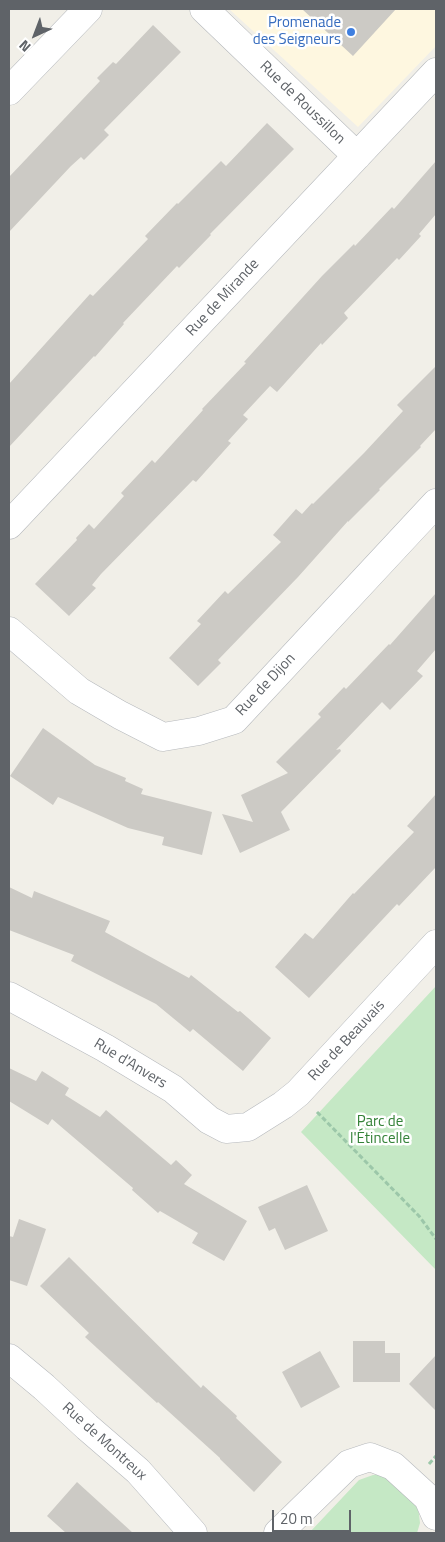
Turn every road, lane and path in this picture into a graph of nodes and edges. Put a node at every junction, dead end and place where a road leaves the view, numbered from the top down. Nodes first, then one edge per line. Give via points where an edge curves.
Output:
1 (88, 9) edge
2 (204, 9) edge
3 (436, 72) edge
4 (9, 91) edge
5 (357, 156) junction
6 (436, 503) edge
7 (9, 525) edge
8 (9, 630) edge
9 (436, 944) edge
10 (9, 996) edge
11 (298, 1093) junction
12 (248, 1128) joint
13 (436, 1239) edge
14 (9, 1358) edge
15 (436, 1516) edge
16 (193, 1533) edge
17 (278, 1533) edge

1 - 4 street
2 - 5 street, Rue de Roussillon
3 - 5 street, Rue de Mirande
5 - 7 street, Rue de Mirande
6 - 8 street, Rue de Dijon via 234,720 199,731 163,737 120,715 78,691
9 - 11 street, Rue de Beauvais
10 - 12 street, Rue d'Anvers via 173,1089 209,1120 226,1129
11 - 12 street, Rue de Beauvais
11 - 13 path via 418,1216
14 - 16 street, Rue de Montreux via 138,1471
15 - 17 street via 428,1498 393,1466 370,1457 349,1464

